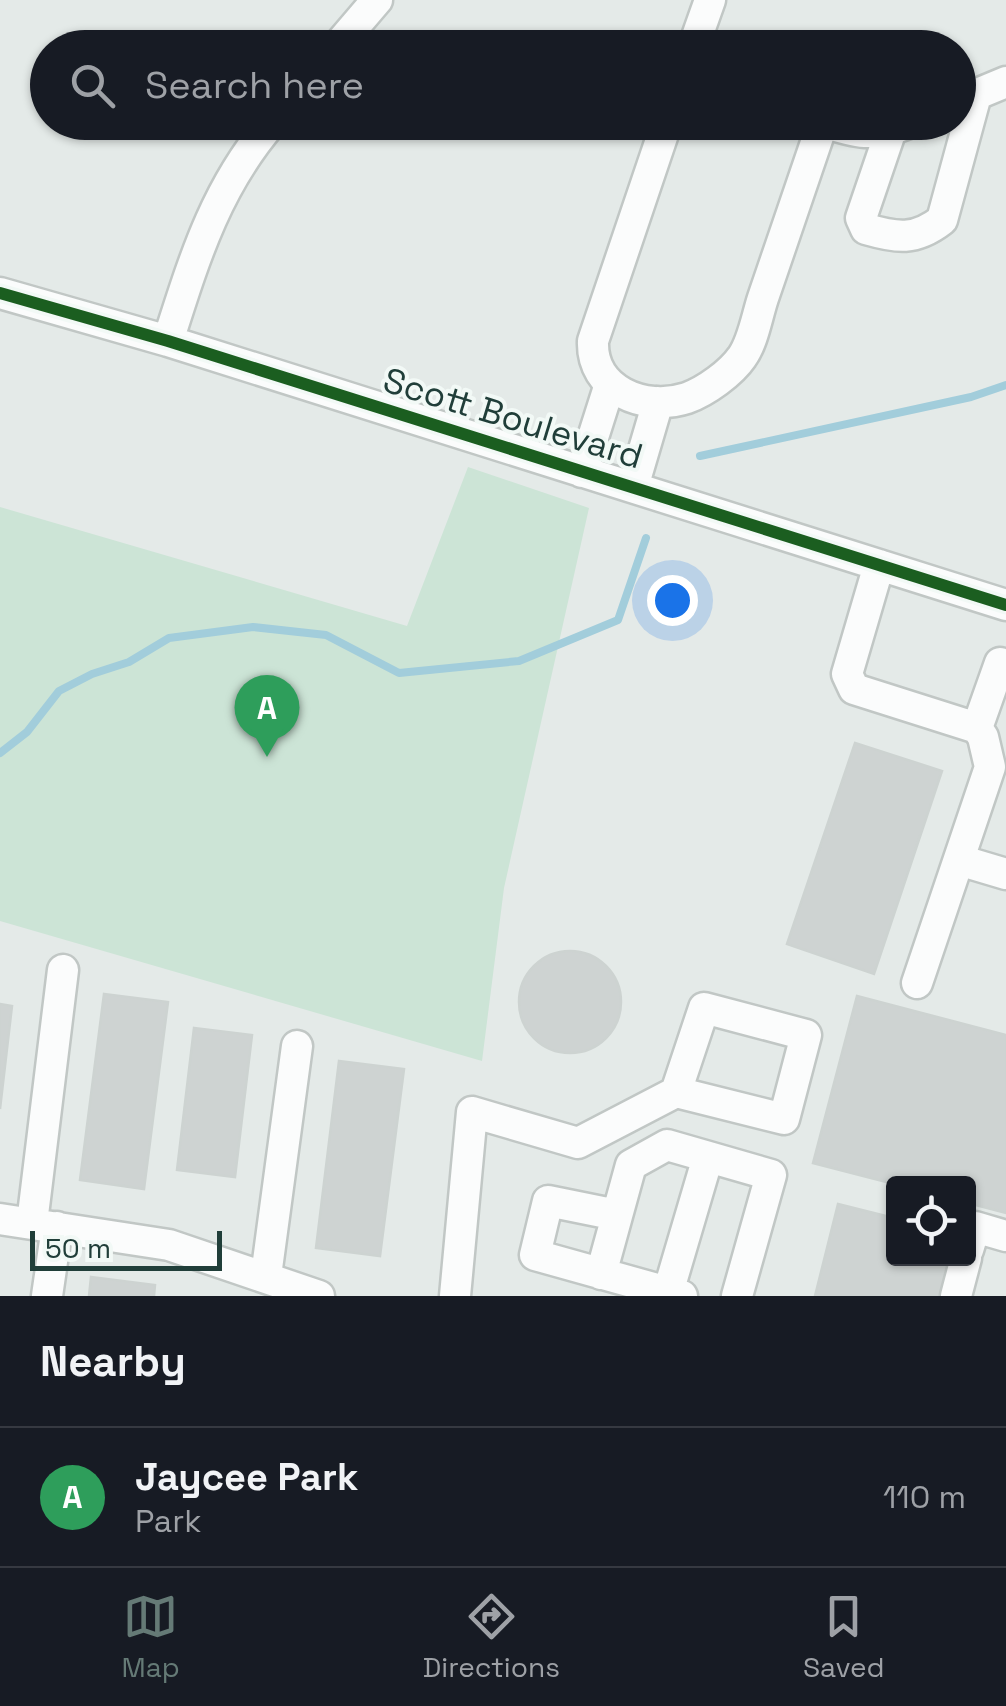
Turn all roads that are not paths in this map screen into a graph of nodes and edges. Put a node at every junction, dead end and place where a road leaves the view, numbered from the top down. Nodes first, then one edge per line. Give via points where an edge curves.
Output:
1 (377, 0) edge
2 (710, 0) edge
3 (351, 30) edge
4 (699, 30) edge
5 (1006, 82) edge
6 (976, 94) edge
7 (258, 140) edge
8 (661, 140) edge
9 (817, 140) edge
10 (894, 140) edge
11 (958, 140) edge
12 (0, 293) edge
13 (168, 342) junction
14 (609, 387) junction
15 (658, 402) junction
16 (582, 472) junction
17 (633, 488) junction
18 (880, 564) junction
19 (1006, 604) edge
20 (1000, 663) dead end
21 (977, 728) junction
22 (959, 860) junction
23 (1006, 874) edge
24 (63, 970) dead end
25 (917, 983) dead end
26 (297, 1046) dead end
27 (676, 1092) junction
28 (708, 1157) junction
29 (617, 1215) junction
30 (0, 1219) edge
31 (44, 1225) junction
32 (976, 1227) edge
33 (1006, 1236) edge
34 (964, 1266) edge
35 (601, 1274) junction
36 (282, 1285) edge
37 (672, 1295) edge
38 (47, 1296) edge
39 (319, 1296) edge
40 (456, 1296) edge
41 (737, 1296) edge
42 (956, 1296) edge

1 - 3 street
2 - 4 street
5 - 6 street
7 - 13 street via 231,174 199,244
8 - 14 street via 592,341 592,357
9 - 15 street via 744,356 712,385
10 - 11 street via 861,218 866,230 902,239 942,220
12 - 13 street, Scott Boulevard
13 - 16 street, Scott Boulevard
14 - 15 street
14 - 16 street
15 - 17 street
16 - 17 street, Scott Boulevard
17 - 18 street, Scott Boulevard
18 - 19 street, Scott Boulevard
18 - 21 street via 848,681 854,689
20 - 21 street
21 - 22 street via 990,767
22 - 23 street
22 - 25 street
24 - 31 street
26 - 36 street
27 - 27 street via 704,1008 806,1035 784,1120
27 - 40 street via 578,1144 472,1112
28 - 29 street via 667,1145 631,1165
28 - 37 street
28 - 41 street via 771,1175
29 - 35 street
29 - 35 street via 548,1200 535,1256
30 - 31 street
31 - 36 street via 169,1245
31 - 38 street
32 - 33 street
34 - 42 street
35 - 37 street
36 - 39 street

